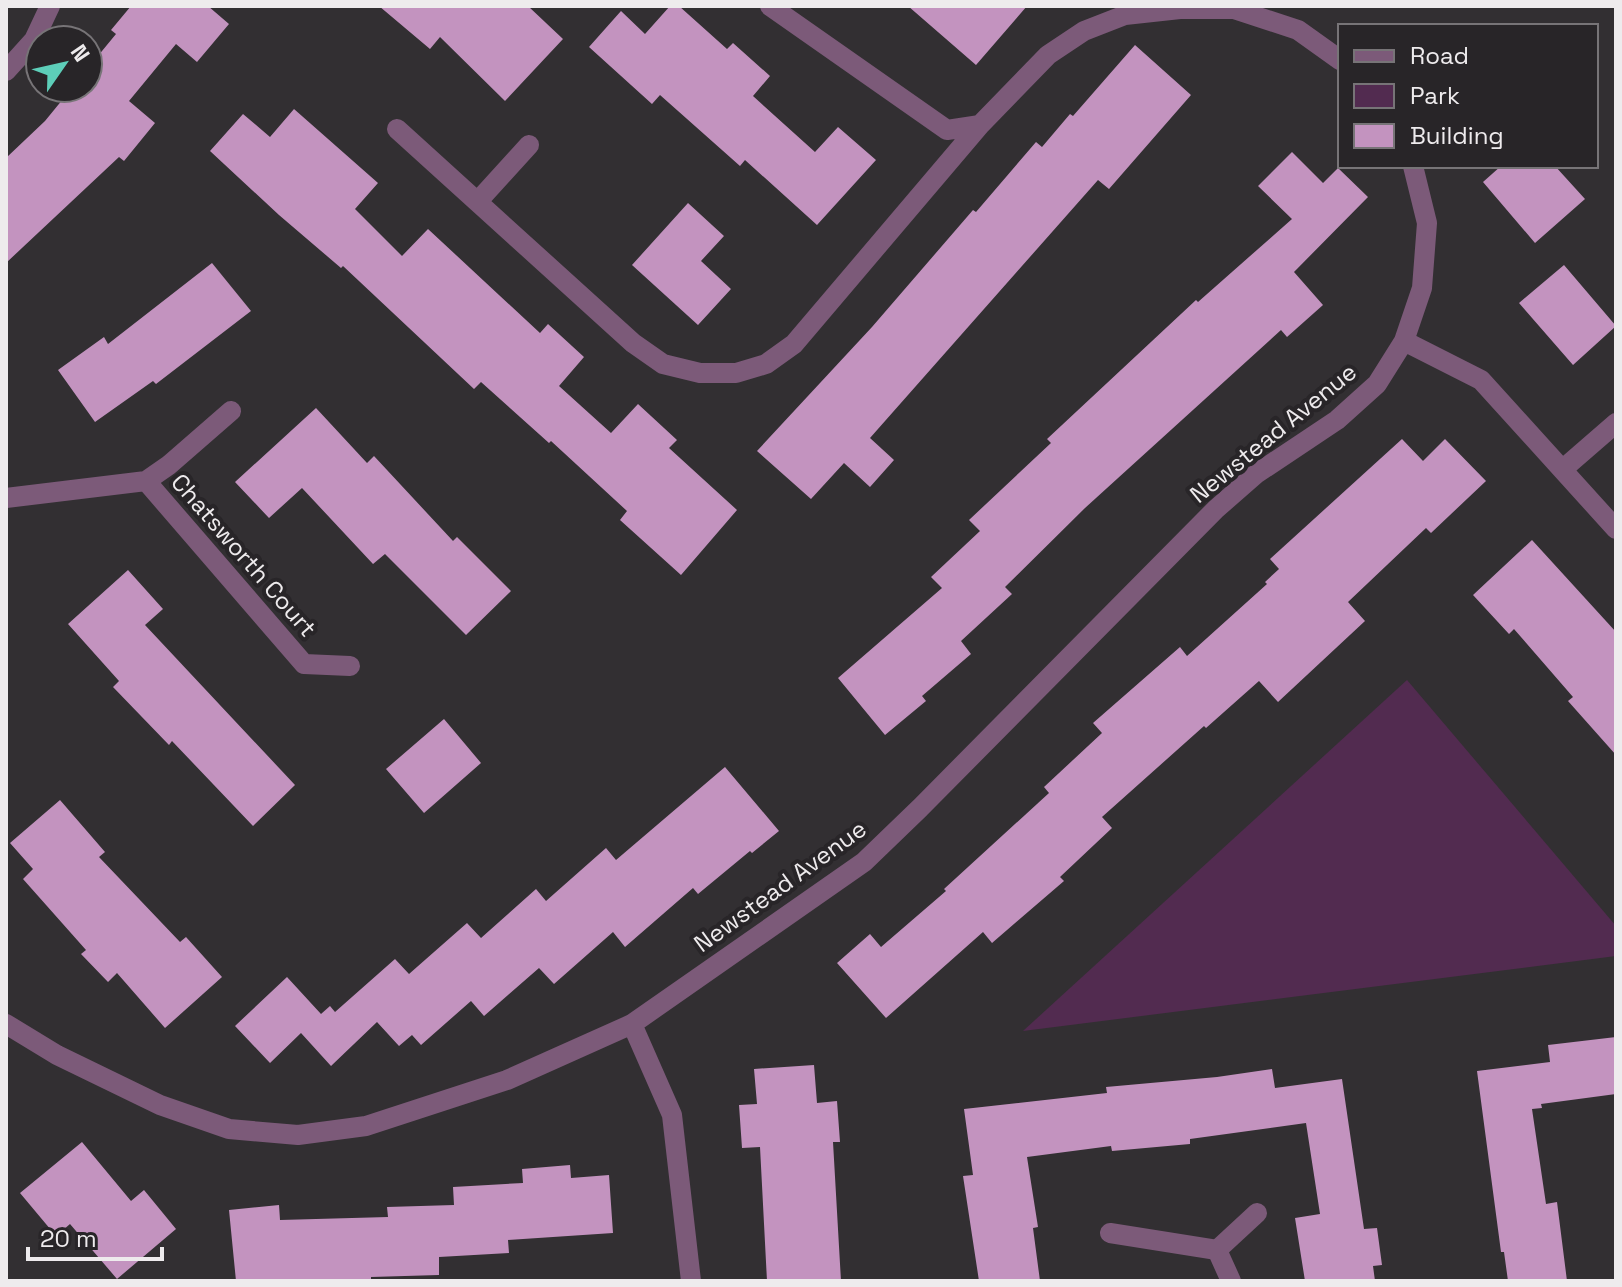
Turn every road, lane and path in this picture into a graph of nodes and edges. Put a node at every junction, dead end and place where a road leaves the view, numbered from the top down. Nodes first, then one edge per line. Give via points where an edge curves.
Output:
1 (50, 6) edge
2 (770, 6) edge
3 (1338, 59) edge
4 (6, 71) edge
5 (980, 125) junction
6 (397, 129) dead end
7 (529, 145) dead end
8 (1413, 168) edge
9 (479, 200) junction
10 (1404, 341) junction
11 (231, 411) dead end
12 (1616, 423) edge
13 (1563, 469) junction
14 (146, 481) junction
15 (6, 498) edge
16 (1616, 529) edge
17 (350, 666) dead end
18 (6, 1024) edge
19 (632, 1024) junction
20 (1257, 1213) dead end
21 (1110, 1233) dead end
22 (1217, 1250) junction
23 (691, 1281) edge
24 (1231, 1281) edge

1 - 4 street via 34,40
2 - 5 street via 947,130
3 - 5 street via 1298,30 1234,9 1125,15 1084,31 1048,55
5 - 9 street via 794,344 766,364 736,373 700,373 663,364 633,343
6 - 9 street
7 - 9 street
8 - 10 street, Newstead Avenue via 1427,223 1422,288
10 - 13 street via 1481,380
10 - 19 street, Newstead Avenue via 1377,384 1216,509 864,862
11 - 14 street, Chatsworth Court
12 - 13 street
13 - 16 street
14 - 15 street, Chatsworth Court
14 - 17 street, Chatsworth Court via 304,664
18 - 19 street, Newstead Avenue via 160,1105 229,1129 298,1135 366,1126 507,1080
19 - 23 street via 672,1115
20 - 22 street
21 - 22 street
22 - 24 street

